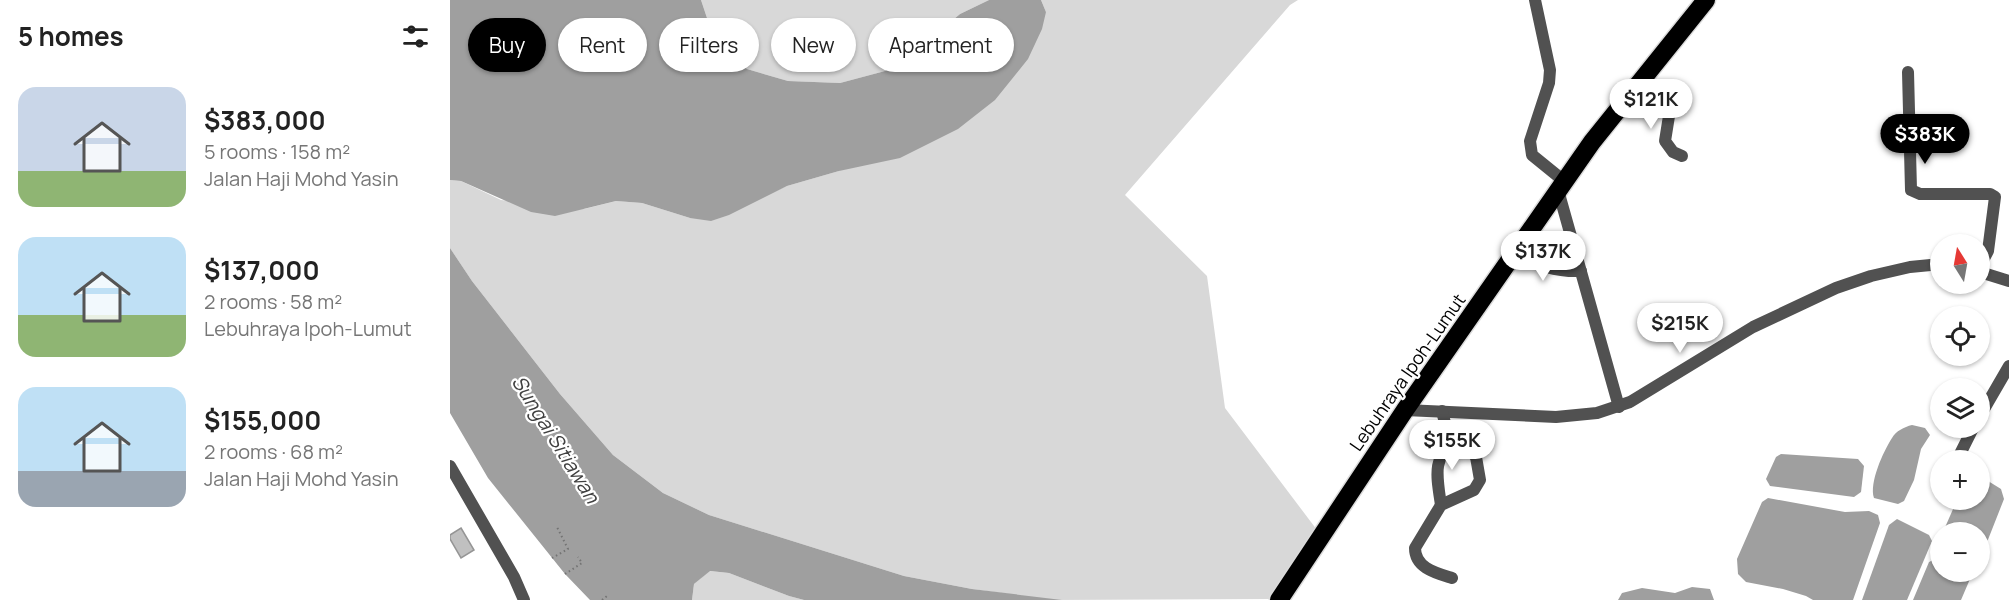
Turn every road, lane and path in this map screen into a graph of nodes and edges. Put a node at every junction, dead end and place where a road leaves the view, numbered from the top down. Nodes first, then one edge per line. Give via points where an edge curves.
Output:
1 (1535, 0) edge
2 (1706, 0) edge
3 (1908, 72) dead end
4 (1644, 77) junction
5 (1682, 156) dead end
6 (1561, 185) junction
7 (1990, 236) edge
8 (1515, 253) junction
9 (1930, 265) edge
10 (1581, 271) junction
11 (1990, 275) edge
12 (2009, 281) edge
13 (2009, 366) edge
14 (1990, 399) edge
15 (1619, 407) junction
16 (1405, 410) junction
17 (1442, 411) junction
18 (1455, 434) junction
19 (450, 466) edge
20 (1441, 505) junction
21 (557, 527) dead end
22 (578, 557) dead end
23 (552, 558) dead end
24 (565, 574) dead end
25 (1452, 578) dead end
26 (607, 596) dead end
27 (524, 600) edge
28 (602, 600) edge
29 (1279, 600) edge

1 - 6 street via 1550,70 1530,148
2 - 4 highway, Lebuhraya Ipoh-Lumut
3 - 7 street via 1911,190 1920,194 1990,194 1995,197
4 - 5 street via 1669,116 1665,141
4 - 6 highway, Lebuhraya Ipoh-Lumut
6 - 8 highway, Lebuhraya Ipoh-Lumut
6 - 10 street
8 - 10 street via 1545,267
8 - 16 highway, Lebuhraya Ipoh-Lumut
9 - 15 street via 1891,271 1836,288 1753,327
10 - 15 street
11 - 12 street
13 - 14 street
15 - 17 street via 1556,417
16 - 17 street
16 - 29 highway, Lebuhraya Ipoh-Lumut
17 - 18 street via 1446,426
18 - 20 street via 1437,464
18 - 20 street via 1476,457 1480,480 1474,490
19 - 27 street
20 - 25 street via 1415,552 1432,572
21 - 23 path via 568,549
22 - 24 path via 582,563
26 - 28 path

